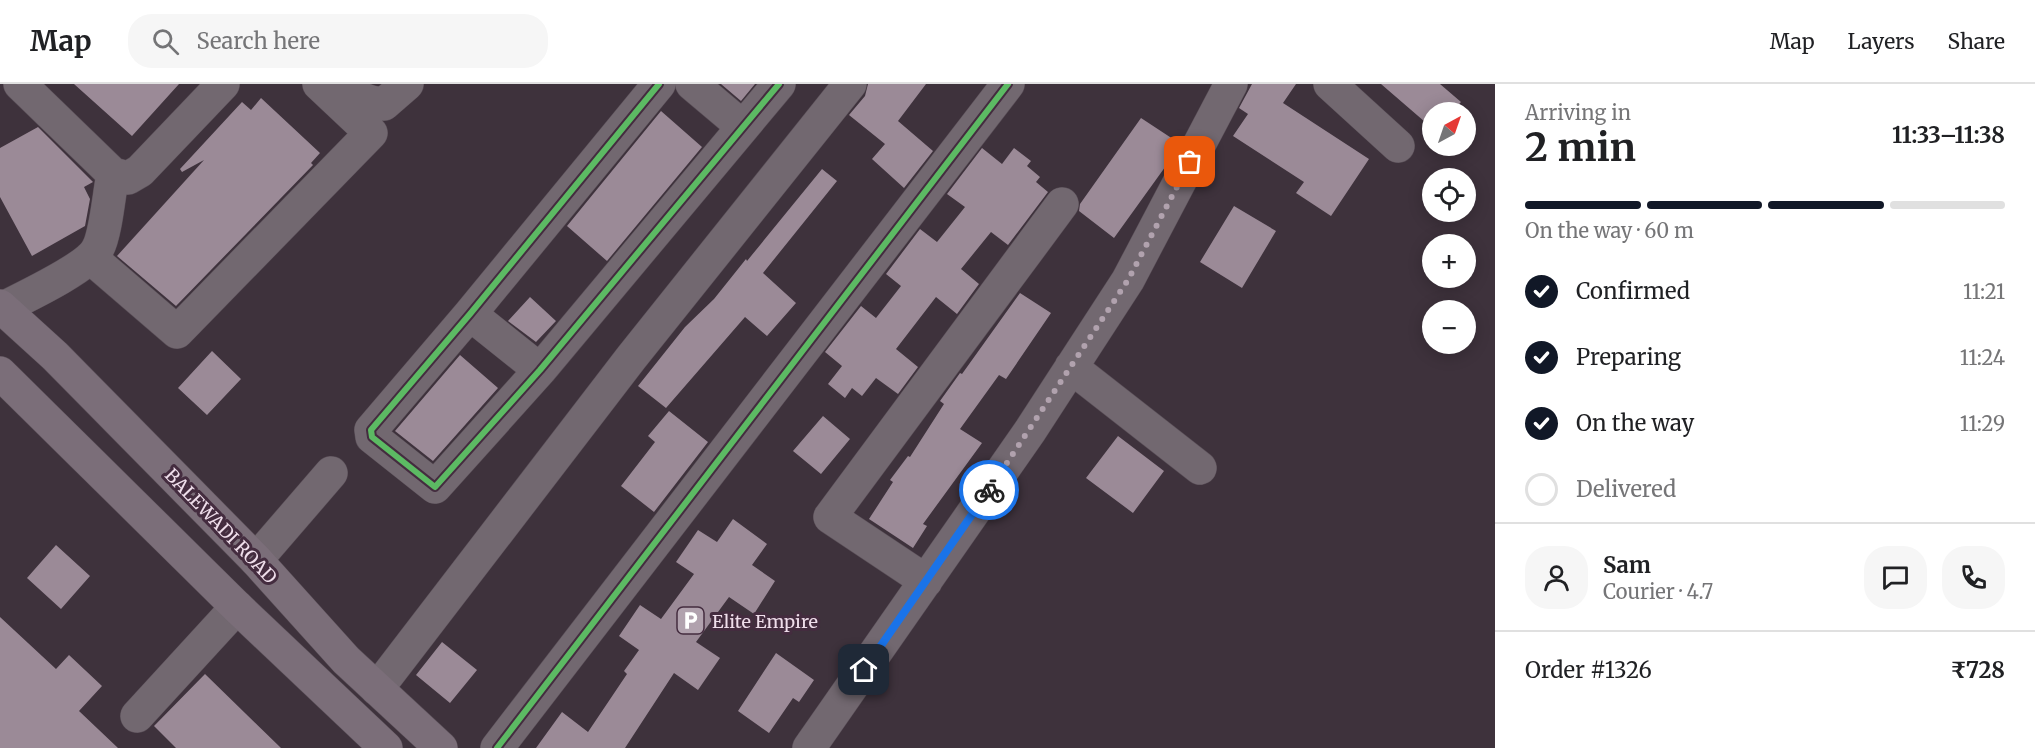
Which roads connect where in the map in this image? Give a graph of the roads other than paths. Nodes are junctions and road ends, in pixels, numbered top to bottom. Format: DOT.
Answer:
graph roads {
  1 [pos="20,84"];
  2 [pos="223,84"];
  3 [pos="319,84"];
  4 [pos="342,84"];
  5 [pos="407,84"];
  6 [pos="659,84"];
  7 [pos="692,84"];
  8 [pos="779,84"];
  9 [pos="850,84"];
  10 [pos="1008,84"];
  11 [pos="1231,84"];
  12 [pos="1330,84"];
  13 [pos="743,127"];
  14 [pos="1398,146"];
  15 [pos="113,174"];
  16 [pos="1062,204"];
  17 [pos="91,258"];
  18 [pos="1,307"];
  19 [pos="470,314"];
  20 [pos="1071,368"];
  21 [pos="540,370"];
  22 [pos="0,373"];
  23 [pos="1200,468"];
  24 [pos="331,473"];
  25 [pos="262,567"];
  26 [pos="926,580"];
  27 [pos="237,607"];
  28 [pos="377,689"];
  29 [pos="137,716"];
  30 [pos="386,748"];
  31 [pos="441,748"];
  32 [pos="497,748"];
  33 [pos="809,748"];
  1 -- 15 [label="street"];
  2 -- 15 [label="street"];
  3 -- 17 [label="street"];
  4 -- 5 [label="street"];
  6 -- 19 [label="street"];
  7 -- 13 [label="street"];
  8 -- 13 [label="street"];
  9 -- 28 [label="street"];
  10 -- 32 [label="street"];
  11 -- 20 [label="street"];
  12 -- 14 [label="street"];
  13 -- 21 [label="street"];
  15 -- 17 [label="street"];
  16 -- 26 [label="street"];
  17 -- 18 [label="street"];
  18 -- 25 [label="main road, BALEWADI ROAD"];
  19 -- 21 [label="street"];
  19 -- 21 [label="street"];
  20 -- 23 [label="street"];
  20 -- 26 [label="street"];
  22 -- 27 [label="main road"];
  24 -- 25 [label="street"];
  25 -- 27 [label="main road"];
  25 -- 28 [label="main road, BALEWADI ROAD"];
  26 -- 33 [label="street"];
  27 -- 29 [label="street"];
  27 -- 30 [label="main road"];
  28 -- 31 [label="main road, BALEWADI ROAD"];
}
